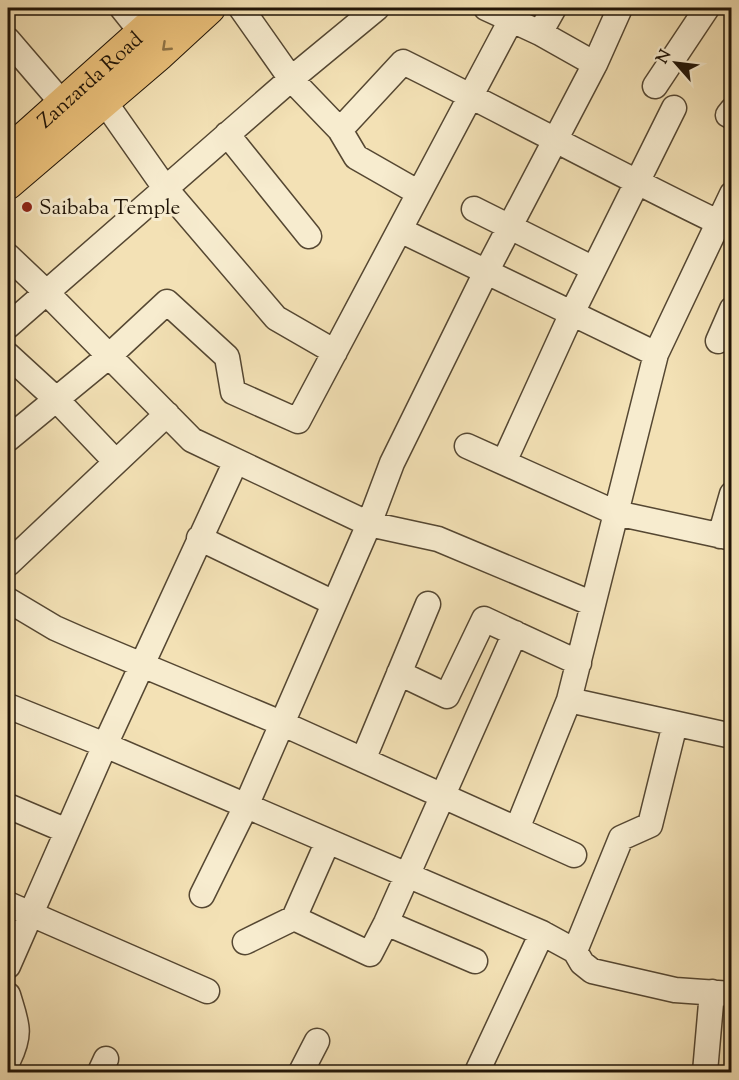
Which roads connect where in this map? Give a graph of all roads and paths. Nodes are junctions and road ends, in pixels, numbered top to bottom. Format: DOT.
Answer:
graph roads {
  1 [pos="122,8"];
  2 [pos="170,8"];
  3 [pos="208,8"];
  4 [pos="241,8"];
  5 [pos="377,8"];
  6 [pos="554,8"];
  7 [pos="620,8"];
  8 [pos="707,8"];
  9 [pos="496,12"];
  10 [pos="142,33"];
  11 [pos="540,33"];
  12 [pos="8,40"];
  13 [pos="595,64"];
  14 [pos="291,79"];
  15 [pos="655,87"];
  16 [pos="472,96"];
  17 [pos="104,101"];
  18 [pos="63,104"];
  19 [pos="674,108"];
  20 [pos="340,130"];
  21 [pos="227,134"];
  22 [pos="557,139"];
  23 [pos="8,153"];
  24 [pos="636,182"];
  25 [pos="8,183"];
  26 [pos="165,188"];
  27 [pos="419,193"];
  28 [pos="732,194"];
  29 [pos="474,209"];
  30 [pos="724,225"];
  31 [pos="510,228"];
  32 [pos="400,230"];
  33 [pos="309,236"];
  34 [pos="8,256"];
  35 [pos="594,269"];
  36 [pos="486,272"];
  37 [pos="46,292"];
  38 [pos="732,309"];
  39 [pos="572,313"];
  40 [pos="8,326"];
  41 [pos="718,341"];
  42 [pos="335,352"];
  43 [pos="656,354"];
  44 [pos="8,355"];
  45 [pos="109,356"];
  46 [pos="56,399"];
  47 [pos="167,414"];
  48 [pos="8,439"];
  49 [pos="467,446"];
  50 [pos="236,461"];
  51 [pos="116,462"];
  52 [pos="504,462"];
  53 [pos="732,494"];
  54 [pos="616,513"];
  55 [pos="369,524"];
  56 [pos="726,537"];
  57 [pos="200,538"];
  58 [pos="8,564"];
  59 [pos="8,600"];
  60 [pos="334,603"];
  61 [pos="428,604"];
  62 [pos="593,604"];
  63 [pos="515,633"];
  64 [pos="579,663"];
  65 [pos="143,666"];
  66 [pos="399,673"];
  67 [pos="569,700"];
  68 [pos="8,706"];
  69 [pos="281,723"];
  70 [pos="675,724"];
  71 [pos="732,736"];
  72 [pos="105,745"];
  73 [pos="363,760"];
  74 [pos="444,796"];
  75 [pos="246,806"];
  76 [pos="8,807"];
  77 [pos="517,829"];
  78 [pos="67,831"];
  79 [pos="327,841"];
  80 [pos="574,855"];
  81 [pos="407,876"];
  82 [pos="202,895"];
  83 [pos="8,904"];
  84 [pos="31,914"];
  85 [pos="294,918"];
  86 [pos="386,923"];
  87 [pos="542,933"];
  88 [pos="246,942"];
  89 [pos="575,951"];
  90 [pos="475,961"];
  91 [pos="8,966"];
  92 [pos="207,991"];
  93 [pos="722,993"];
  94 [pos="8,995"];
  95 [pos="317,1041"];
  96 [pos="8,1061"];
  97 [pos="301,1072"];
  98 [pos="477,1072"];
  99 [pos="705,1072"];
  1 -- 10 [label="street"];
  2 -- 10 [label="main road, Zanzarda Road"];
  3 -- 17 [label="main road, one-way"];
  4 -- 14 [label="street"];
  5 -- 14 [label="street"];
  6 -- 11 [label="street"];
  7 -- 13 [label="street"];
  8 -- 15 [label="street"];
  9 -- 11 [label="street"];
  9 -- 16 [label="street"];
  10 -- 18 [label="main road, Zanzarda Road"];
  11 -- 13 [label="street"];
  12 -- 18 [label="street"];
  13 -- 22 [label="street"];
  14 -- 20 [label="street"];
  14 -- 21 [label="street"];
  16 -- 20 [label="street"];
  16 -- 22 [label="street"];
  16 -- 27 [label="street"];
  17 -- 25 [label="main road"];
  17 -- 26 [label="street"];
  18 -- 23 [label="main road, Zanzarda Road"];
  19 -- 24 [label="street"];
  20 -- 27 [label="street"];
  21 -- 26 [label="street"];
  21 -- 33 [label="street"];
  22 -- 24 [label="street"];
  22 -- 31 [label="street"];
  24 -- 30 [label="street"];
  24 -- 35 [label="street"];
  26 -- 37 [label="street"];
  26 -- 42 [label="street"];
  27 -- 32 [label="street"];
  28 -- 30 [label="street"];
  29 -- 31 [label="street"];
  30 -- 43 [label="street"];
  31 -- 35 [label="street"];
  31 -- 36 [label="street"];
  32 -- 36 [label="street"];
  32 -- 42 [label="street"];
  34 -- 37 [label="street"];
  35 -- 39 [label="street"];
  36 -- 39 [label="street"];
  36 -- 55 [label="street"];
  37 -- 40 [label="street"];
  37 -- 45 [label="street"];
  38 -- 41 [label="street"];
  39 -- 43 [label="street"];
  39 -- 52 [label="street"];
  42 -- 45 [label="street"];
  43 -- 54 [label="street"];
  44 -- 46 [label="street"];
  45 -- 46 [label="street"];
  45 -- 47 [label="street"];
  46 -- 48 [label="street"];
  46 -- 51 [label="street"];
  47 -- 50 [label="street"];
  47 -- 51 [label="street"];
  49 -- 52 [label="street"];
  50 -- 55 [label="street"];
  50 -- 57 [label="street"];
  51 -- 58 [label="street"];
  52 -- 54 [label="street"];
  53 -- 56 [label="street"];
  54 -- 56 [label="street"];
  54 -- 62 [label="street"];
  55 -- 60 [label="street"];
  55 -- 62 [label="street"];
  57 -- 60 [label="street"];
  57 -- 65 [label="street"];
  59 -- 65 [label="street"];
  60 -- 69 [label="street"];
  61 -- 66 [label="street"];
  62 -- 64 [label="street"];
  63 -- 64 [label="street"];
  63 -- 66 [label="street"];
  63 -- 74 [label="street"];
  64 -- 67 [label="street"];
  65 -- 69 [label="street"];
  65 -- 72 [label="street"];
  66 -- 73 [label="street"];
  67 -- 70 [label="street"];
  67 -- 77 [label="street"];
  68 -- 72 [label="street"];
  69 -- 73 [label="street"];
  69 -- 75 [label="street"];
  70 -- 71 [label="street"];
  70 -- 89 [label="street"];
  72 -- 75 [label="street"];
  72 -- 78 [label="street"];
  73 -- 74 [label="street"];
  74 -- 77 [label="street"];
  74 -- 81 [label="street"];
  75 -- 79 [label="street"];
  75 -- 82 [label="street"];
  76 -- 78 [label="street"];
  77 -- 80 [label="street"];
  78 -- 84 [label="street"];
  79 -- 81 [label="street"];
  79 -- 85 [label="street"];
  81 -- 86 [label="street"];
  81 -- 87 [label="street"];
  83 -- 84 [label="street"];
  84 -- 91 [label="street"];
  84 -- 92 [label="street"];
  85 -- 86 [label="street"];
  85 -- 88 [label="street"];
  86 -- 90 [label="street"];
  87 -- 89 [label="street"];
  87 -- 98 [label="street"];
  89 -- 93 [label="street"];
  93 -- 99 [label="street"];
  94 -- 96 [label="street"];
  95 -- 97 [label="street"];
}
